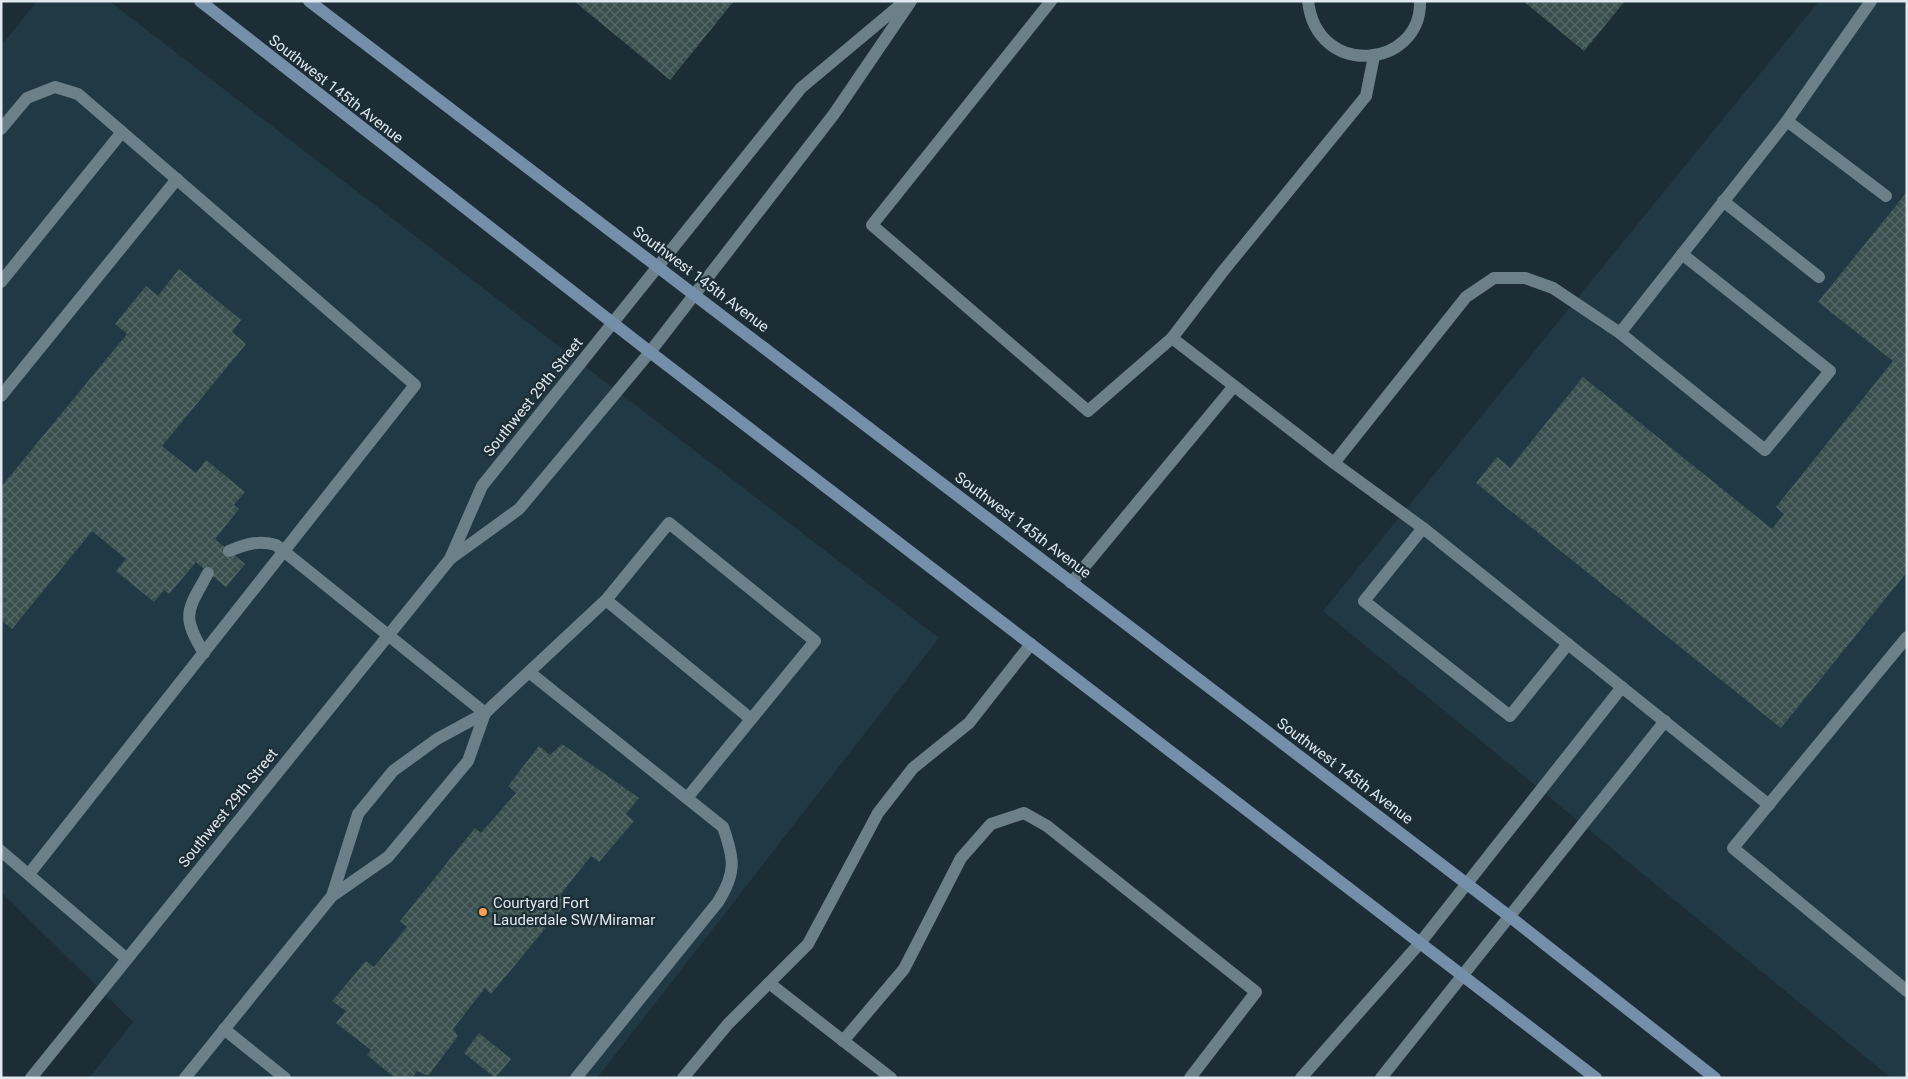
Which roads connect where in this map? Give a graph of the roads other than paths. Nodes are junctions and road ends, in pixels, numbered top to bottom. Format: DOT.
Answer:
graph roads {
  1 [pos="200,1"];
  2 [pos="309,1"];
  3 [pos="905,1"];
  4 [pos="911,1"];
  5 [pos="1051,1"];
  6 [pos="1308,1"];
  7 [pos="1420,1"];
  8 [pos="1871,1"];
  9 [pos="1374,56"];
  10 [pos="1787,121"];
  11 [pos="1,129"];
  12 [pos="122,132"];
  13 [pos="176,179"];
  14 [pos="1886,196"];
  15 [pos="1723,201"];
  16 [pos="1682,254"];
  17 [pos="658,267"];
  18 [pos="1819,277"];
  19 [pos="1,282"];
  20 [pos="695,295"];
  21 [pos="613,323"];
  22 [pos="1620,333"];
  23 [pos="1172,338"];
  24 [pos="650,352"];
  25 [pos="1234,386"];
  26 [pos="1,396"];
  27 [pos="1334,463"];
  28 [pos="1424,528"];
  29 [pos="230,551"];
  30 [pos="284,551"];
  31 [pos="450,559"];
  32 [pos="208,573"];
  33 [pos="1071,583"];
  34 [pos="606,600"];
  35 [pos="389,635"];
  36 [pos="1907,637"];
  37 [pos="1031,644"];
  38 [pos="1568,644"];
  39 [pos="204,653"];
  40 [pos="529,672"];
  41 [pos="1622,687"];
  42 [pos="485,713"];
  43 [pos="751,719"];
  44 [pos="1665,721"];
  45 [pos="687,798"];
  46 [pos="1769,804"];
  47 [pos="1,851"];
  48 [pos="29,874"];
  49 [pos="1467,884"];
  50 [pos="332,896"];
  51 [pos="1509,916"];
  52 [pos="1420,943"];
  53 [pos="127,959"];
  54 [pos="1462,975"];
  55 [pos="769,983"];
  56 [pos="1907,991"];
  57 [pos="224,1029"];
  58 [pos="843,1040"];
  59 [pos="31,1078"];
  60 [pos="185,1078"];
  61 [pos="285,1078"];
  62 [pos="576,1078"];
  63 [pos="683,1078"];
  64 [pos="891,1078"];
  65 [pos="1190,1078"];
  66 [pos="1301,1078"];
  67 [pos="1382,1078"];
  68 [pos="1596,1078"];
  69 [pos="1715,1078"];
  1 -- 21 [label="street, Southwest 145th Avenue"];
  2 -- 17 [label="street, Southwest 145th Avenue"];
  3 -- 17 [label="street, Southwest 29th Street"];
  4 -- 20 [label="street, Southwest 29th Street"];
  5 -- 23 [label="street"];
  6 -- 9 [label="street"];
  7 -- 9 [label="street"];
  8 -- 10 [label="street"];
  9 -- 23 [label="street"];
  10 -- 14 [label="street"];
  10 -- 15 [label="street"];
  11 -- 12 [label="street"];
  12 -- 13 [label="street"];
  12 -- 19 [label="street"];
  13 -- 26 [label="street"];
  13 -- 30 [label="street"];
  15 -- 16 [label="street"];
  15 -- 18 [label="street"];
  16 -- 22 [label="street"];
  16 -- 22 [label="street"];
  17 -- 20 [label="street, Southwest 145th Avenue"];
  17 -- 21 [label="street, Southwest 29th Street"];
  20 -- 24 [label="street, Southwest 29th Street"];
  20 -- 33 [label="street, Southwest 145th Avenue"];
  21 -- 24 [label="street, Southwest 145th Avenue"];
  21 -- 31 [label="street, Southwest 29th Street"];
  22 -- 27 [label="street"];
  23 -- 25 [label="street"];
  24 -- 31 [label="street, Southwest 29th Street"];
  24 -- 37 [label="street, Southwest 145th Avenue"];
  25 -- 27 [label="street"];
  25 -- 33 [label="street"];
  27 -- 28 [label="street"];
  28 -- 38 [label="street"];
  28 -- 38 [label="street"];
  29 -- 30 [label="street"];
  30 -- 35 [label="street"];
  30 -- 39 [label="street"];
  31 -- 35 [label="street, Southwest 29th Street"];
  32 -- 39 [label="street"];
  33 -- 49 [label="street, Southwest 145th Avenue"];
  34 -- 40 [label="street"];
  34 -- 43 [label="street"];
  34 -- 43 [label="street"];
  35 -- 42 [label="street"];
  35 -- 53 [label="street, Southwest 29th Street"];
  36 -- 46 [label="street"];
  37 -- 52 [label="street, Southwest 145th Avenue"];
  37 -- 55 [label="street"];
  38 -- 41 [label="street"];
  39 -- 48 [label="street"];
  40 -- 42 [label="street"];
  40 -- 45 [label="street"];
  41 -- 44 [label="street"];
  41 -- 49 [label="street"];
  42 -- 50 [label="street"];
  42 -- 50 [label="street"];
  43 -- 45 [label="street"];
  44 -- 46 [label="street"];
  44 -- 51 [label="street"];
  45 -- 62 [label="street"];
  46 -- 56 [label="street"];
  47 -- 48 [label="street"];
  48 -- 53 [label="street"];
  49 -- 51 [label="street, Southwest 145th Avenue"];
  49 -- 52 [label="street"];
  50 -- 57 [label="street"];
  51 -- 54 [label="street"];
  51 -- 69 [label="street, Southwest 145th Avenue"];
  52 -- 54 [label="street, Southwest 145th Avenue"];
  52 -- 66 [label="street"];
  53 -- 59 [label="street, Southwest 29th Street"];
  54 -- 67 [label="street"];
  54 -- 68 [label="street, Southwest 145th Avenue"];
  55 -- 58 [label="street"];
  55 -- 63 [label="street"];
  57 -- 60 [label="street"];
  57 -- 61 [label="street"];
  58 -- 64 [label="street"];
  58 -- 65 [label="street"];
}
